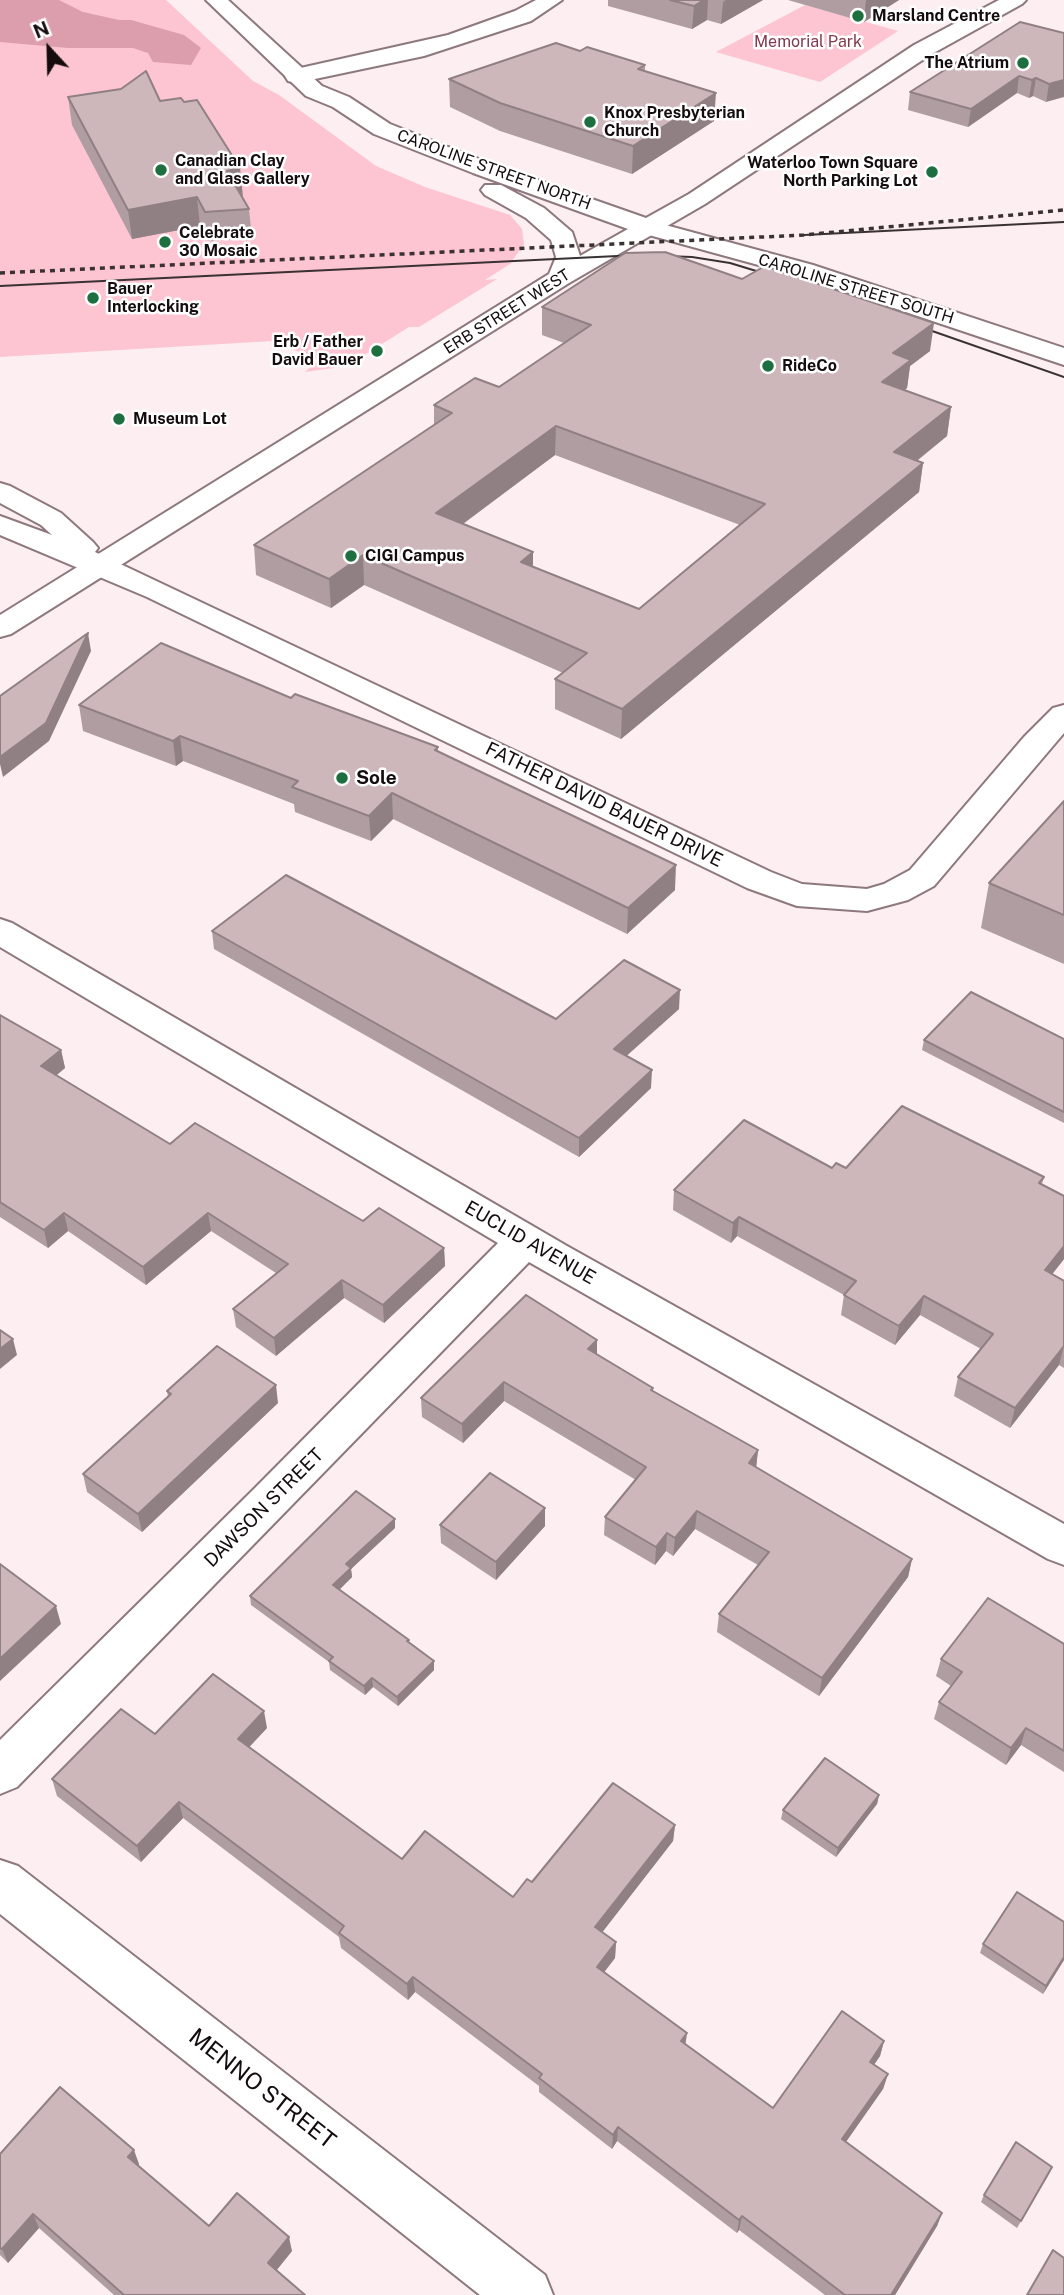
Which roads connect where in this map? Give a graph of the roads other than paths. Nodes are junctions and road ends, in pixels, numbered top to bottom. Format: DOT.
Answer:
graph roads {
  1 [pos="216,0"];
  2 [pos="552,0"];
  3 [pos="1015,0"];
  4 [pos="296,76"];
  5 [pos="314,92"];
  6 [pos="647,228"];
  7 [pos="560,278"];
  8 [pos="1064,357"];
  9 [pos="0,492"];
  10 [pos="0,525"];
  11 [pos="99,564"];
  12 [pos="0,628"];
  13 [pos="1064,715"];
  14 [pos="0,932"];
  15 [pos="525,1241"];
  16 [pos="1064,1546"];
  17 [pos="0,1772"];
  18 [pos="0,1883"];
  19 [pos="525,2295"];
  1 -- 4 [label="street, CAROLINE STREET NORTH"];
  2 -- 4 [label="street"];
  3 -- 6 [label="street, ERB STREET WEST"];
  4 -- 5 [label="street, CAROLINE STREET NORTH"];
  5 -- 6 [label="street, CAROLINE STREET NORTH"];
  5 -- 7 [label="street"];
  6 -- 7 [label="street, ERB STREET WEST"];
  6 -- 8 [label="street, CAROLINE STREET SOUTH"];
  7 -- 11 [label="street, ERB STREET WEST"];
  9 -- 11 [label="street, FATHER DAVID BAUER DRIVE"];
  10 -- 11 [label="street, FATHER DAVID BAUER DRIVE"];
  11 -- 12 [label="street, ERB STREET WEST"];
  11 -- 13 [label="street, FATHER DAVID BAUER DRIVE"];
  14 -- 15 [label="street, EUCLID AVENUE"];
  15 -- 16 [label="street, EUCLID AVENUE"];
  15 -- 17 [label="street, DAWSON STREET"];
  18 -- 19 [label="street, MENNO STREET"];
}
